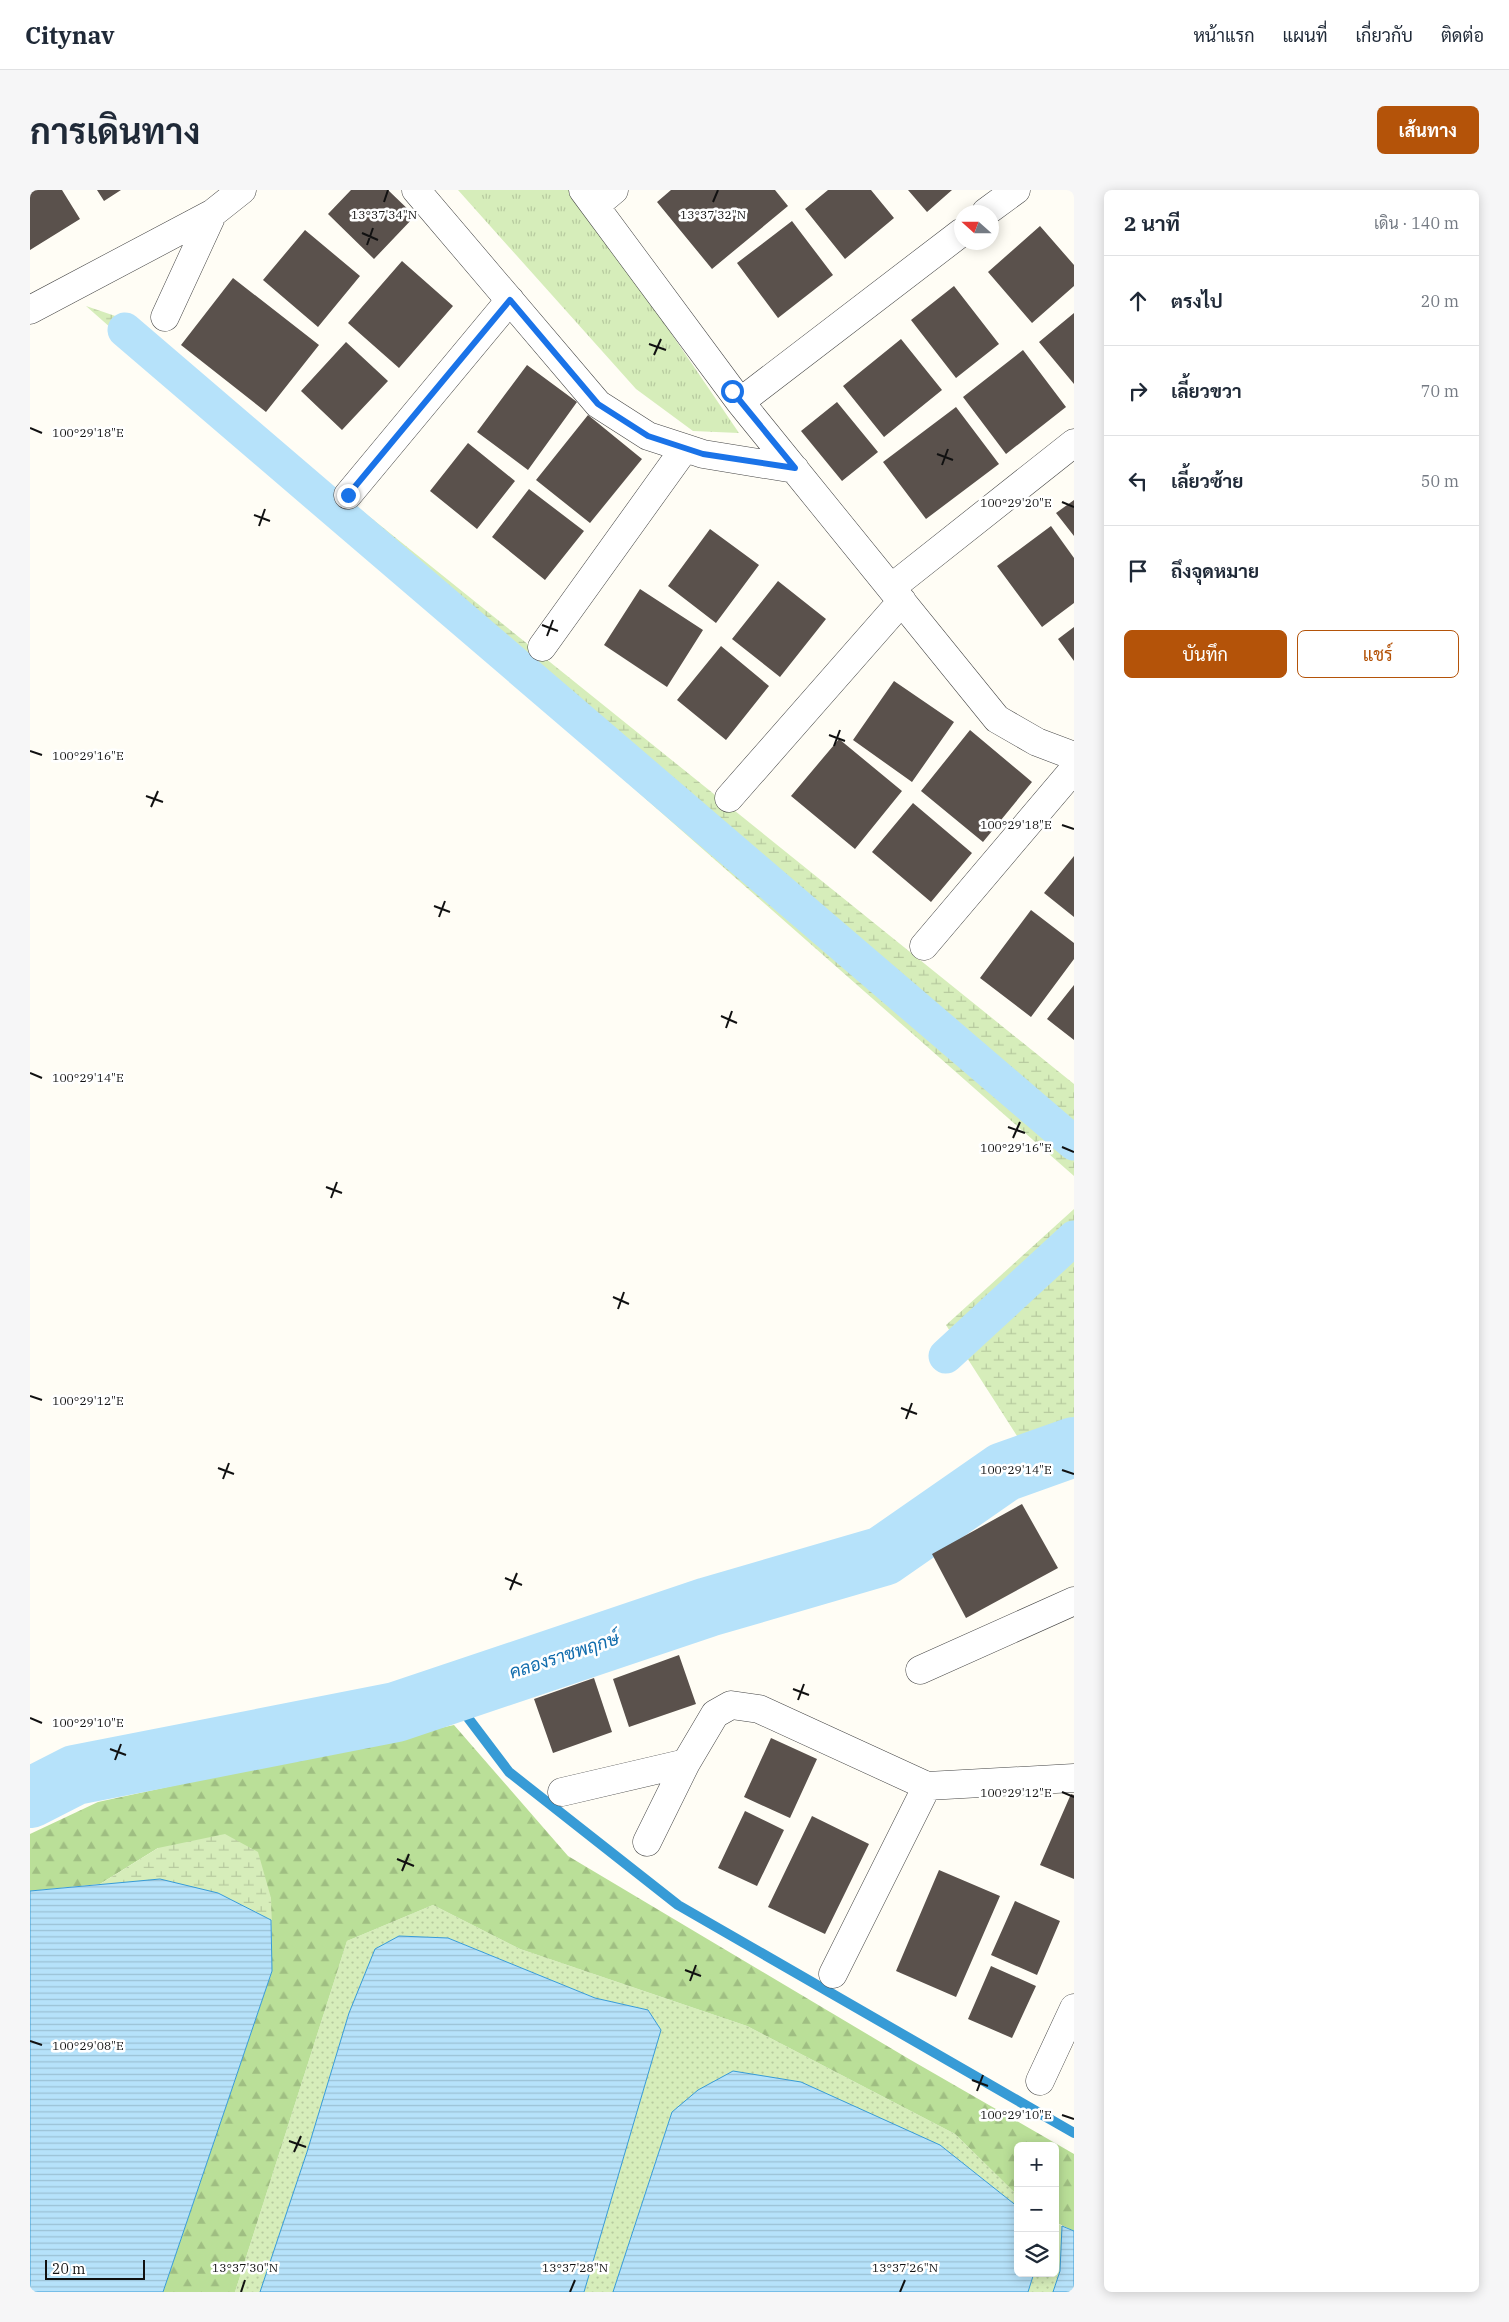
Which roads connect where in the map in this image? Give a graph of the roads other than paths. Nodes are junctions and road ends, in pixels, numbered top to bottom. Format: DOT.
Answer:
graph roads {
  1 [pos="242,190"];
  2 [pos="416,190"];
  3 [pos="1016,190"];
  4 [pos="597,195"];
  5 [pos="996,205"];
  6 [pos="213,213"];
  7 [pos="954,238"];
  8 [pos="510,300"];
  9 [pos="30,310"];
  10 [pos="165,317"];
  11 [pos="740,402"];
  12 [pos="1074,443"];
  13 [pos="685,448"];
  14 [pos="795,468"];
  15 [pos="348,495"];
  16 [pos="896,594"];
  17 [pos="542,647"];
  18 [pos="1074,756"];
  19 [pos="1074,769"];
  20 [pos="729,798"];
  21 [pos="924,946"];
  22 [pos="1074,1601"];
  23 [pos="920,1670"];
  24 [pos="686,1762"];
  25 [pos="1074,1778"];
  26 [pos="927,1786"];
  27 [pos="562,1792"];
  28 [pos="647,1842"];
  29 [pos="833,1974"];
  30 [pos="1074,2008"];
  31 [pos="1040,2081"];
  1 -- 6 [label="street"];
  2 -- 8 [label="street"];
  3 -- 5 [label="street"];
  4 -- 11 [label="street"];
  6 -- 9 [label="street"];
  6 -- 10 [label="street"];
  7 -- 11 [label="street"];
  8 -- 13 [label="street"];
  8 -- 15 [label="street"];
  11 -- 14 [label="street"];
  12 -- 16 [label="street"];
  13 -- 14 [label="street"];
  13 -- 17 [label="street"];
  14 -- 16 [label="street"];
  16 -- 18 [label="street"];
  16 -- 20 [label="street"];
  19 -- 21 [label="street"];
  22 -- 23 [label="street"];
  24 -- 26 [label="street"];
  24 -- 27 [label="street"];
  24 -- 28 [label="street"];
  25 -- 26 [label="street"];
  26 -- 29 [label="street"];
  30 -- 31 [label="street"];
}
